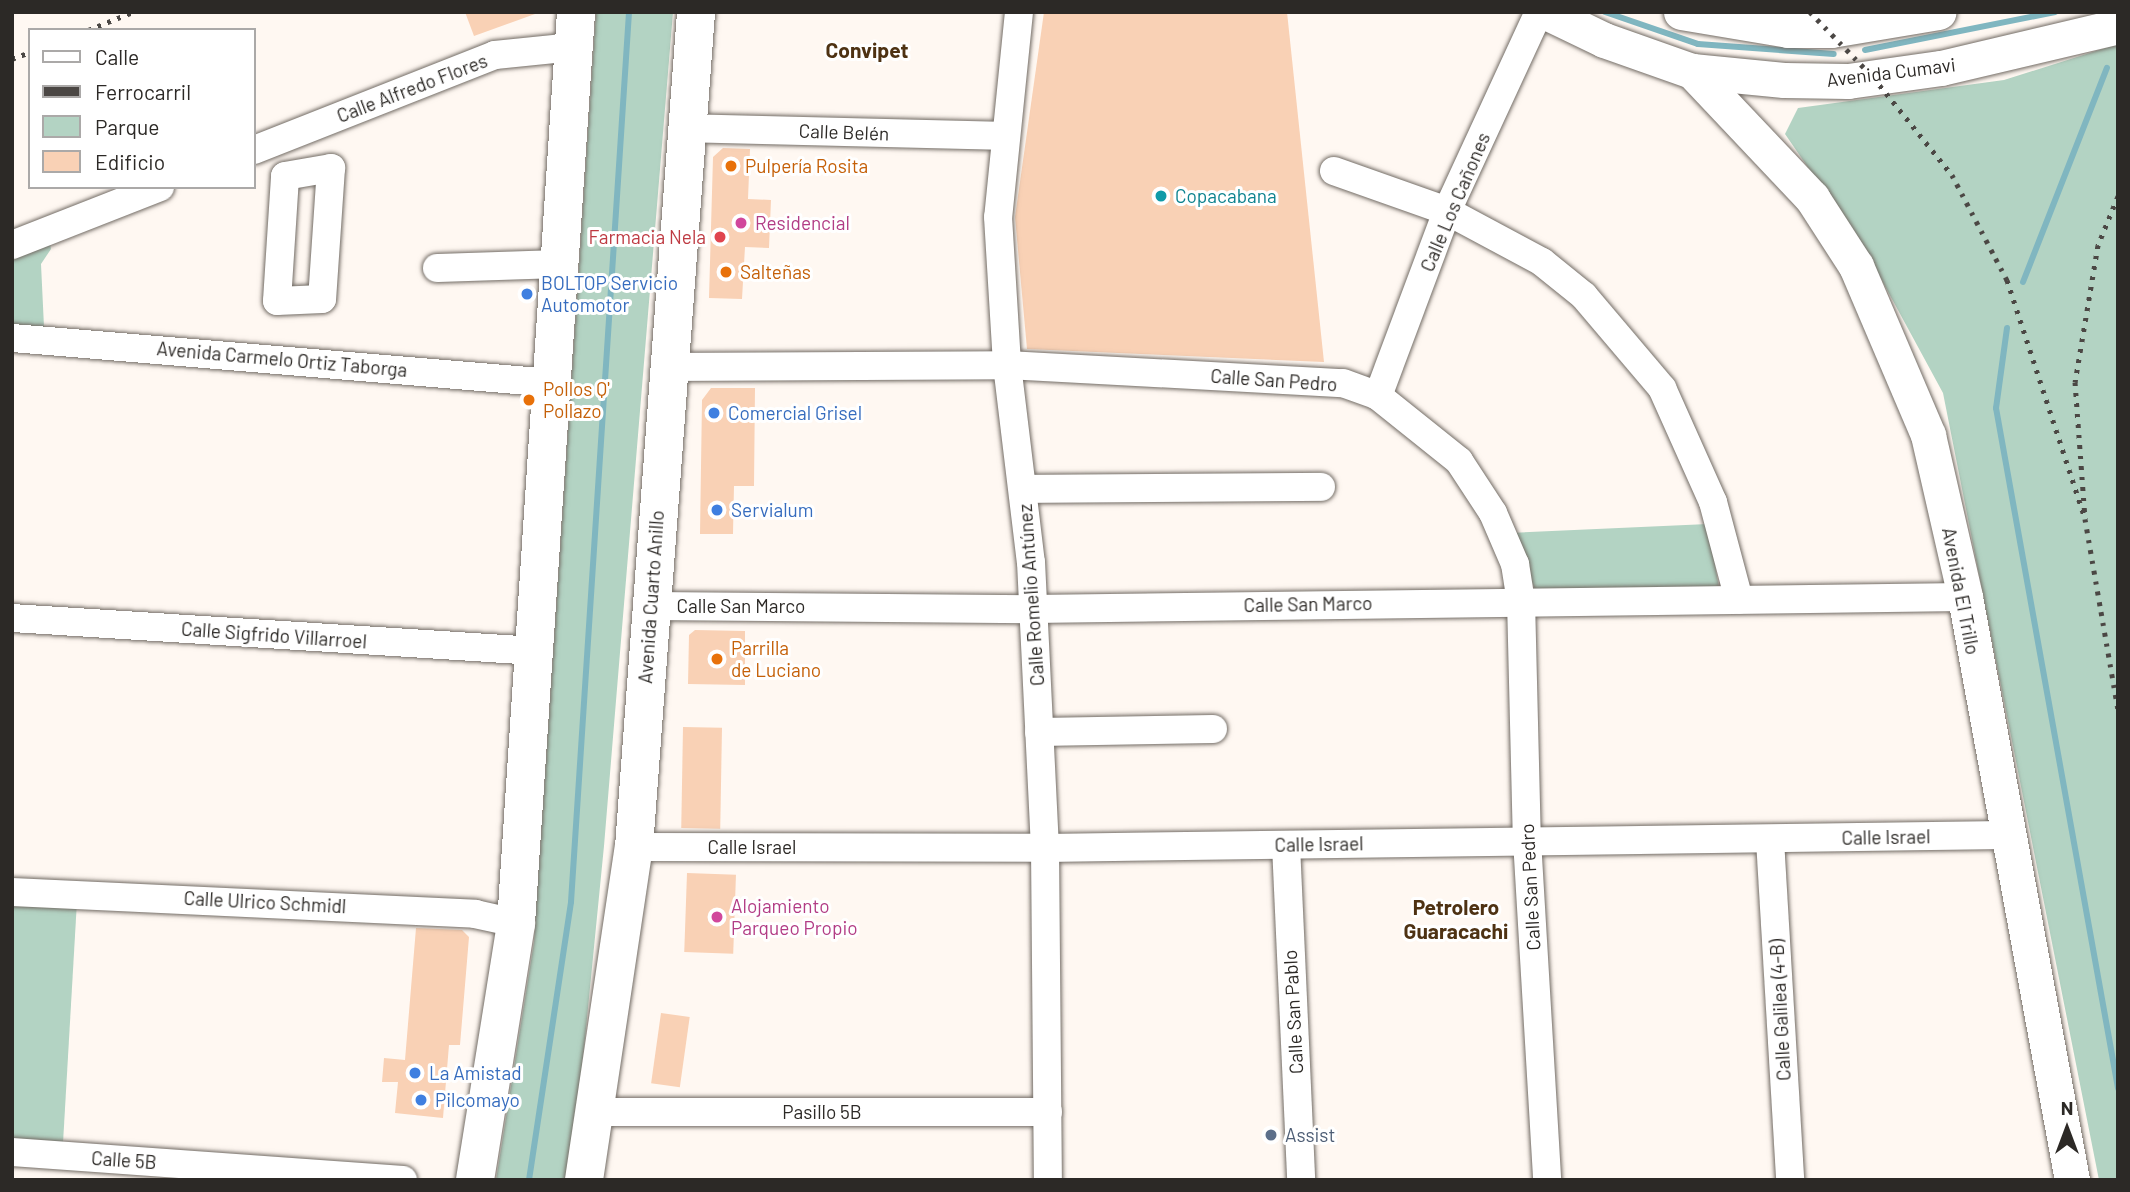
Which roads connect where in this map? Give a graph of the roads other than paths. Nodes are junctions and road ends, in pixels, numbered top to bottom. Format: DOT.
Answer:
graph roads {
  1 [pos="696,12"];
  2 [pos="1019,12"];
  3 [pos="1539,12"];
  4 [pos="1546,12"];
  5 [pos="1681,12"];
  6 [pos="1933,13"];
  7 [pos="1793,21"];
  8 [pos="2118,26"];
  9 [pos="575,29"];
  10 [pos="1692,71"];
  11 [pos="312,128"];
  12 [pos="684,128"];
  13 [pos="1005,136"];
  14 [pos="256,149"];
  15 [pos="311,171"];
  16 [pos="1334,171"];
  17 [pos="155,189"];
  18 [pos="1447,211"];
  19 [pos="12,245"];
  20 [pos="560,264"];
  21 [pos="437,268"];
  22 [pos="12,338"];
  23 [pos="1007,365"];
  24 [pos="666,367"];
  25 [pos="552,383"];
  26 [pos="1378,396"];
  27 [pos="1321,487"];
  28 [pos="1024,489"];
  29 [pos="1965,597"];
  30 [pos="1521,600"];
  31 [pos="1739,600"];
  32 [pos="651,606"];
  33 [pos="1032,609"];
  34 [pos="12,618"];
  35 [pos="536,651"];
  36 [pos="1213,729"];
  37 [pos="1039,732"];
  38 [pos="2005,835"];
  39 [pos="1770,839"];
  40 [pos="1527,840"];
  41 [pos="1286,845"];
  42 [pos="634,847"];
  43 [pos="1045,849"];
  44 [pos="12,891"];
  45 [pos="516,923"];
  46 [pos="597,1112"];
  47 [pos="1048,1112"];
  48 [pos="12,1152"];
  49 [pos="403,1180"];
  50 [pos="474,1180"];
  51 [pos="583,1180"];
  52 [pos="1048,1180"];
  53 [pos="1301,1180"];
  54 [pos="1547,1180"];
  55 [pos="1790,1180"];
  56 [pos="2072,1180"];
  1 -- 12 [label="highway, Avenida Cuarto Anillo"];
  2 -- 13 [label="street, Calle Romelio Antúnez"];
  3 -- 18 [label="street, Calle Los Cañones"];
  4 -- 10 [label="main road, Avenida Cumavi"];
  5 -- 7 [label="main road"];
  6 -- 7 [label="main road"];
  8 -- 10 [label="main road, Avenida Cumavi"];
  9 -- 11 [label="street, Calle Alfredo Flores"];
  9 -- 20 [label="highway"];
  10 -- 29 [label="main road, Avenida El Trillo"];
  11 -- 14 [label="street, Calle Alfredo Flores"];
  11 -- 15 [label="street"];
  12 -- 13 [label="street, Calle Belén"];
  12 -- 24 [label="highway, Avenida Cuarto Anillo"];
  13 -- 23 [label="street, Calle Romelio Antúnez"];
  15 -- 15 [label="street"];
  16 -- 18 [label="street"];
  17 -- 19 [label="street"];
  18 -- 26 [label="street, Calle Los Cañones"];
  18 -- 31 [label="street"];
  20 -- 21 [label="street"];
  20 -- 25 [label="highway"];
  22 -- 25 [label="street, Avenida Carmelo Ortiz Taborga"];
  23 -- 24 [label="street, Calle San Pedro"];
  23 -- 26 [label="street, Calle San Pedro"];
  23 -- 28 [label="street, Calle Romelio Antúnez"];
  24 -- 32 [label="highway, Avenida Cuarto Anillo"];
  25 -- 35 [label="highway"];
  26 -- 30 [label="street, Calle San Pedro"];
  27 -- 28 [label="street"];
  28 -- 33 [label="street, Calle Romelio Antúnez"];
  29 -- 31 [label="street, Calle San Marco"];
  29 -- 38 [label="main road, Avenida El Trillo"];
  30 -- 31 [label="street, Calle San Marco"];
  30 -- 33 [label="street, Calle San Marco"];
  30 -- 40 [label="street, Calle San Pedro"];
  32 -- 33 [label="street, Calle San Marco"];
  32 -- 42 [label="highway, Avenida Cuarto Anillo"];
  33 -- 37 [label="street, Calle Romelio Antúnez"];
  34 -- 35 [label="street, Calle Sigfrido Villarroel"];
  35 -- 45 [label="highway"];
  36 -- 37 [label="street"];
  37 -- 43 [label="street, Calle Romelio Antúnez"];
  38 -- 39 [label="street, Calle Israel"];
  38 -- 56 [label="main road, Avenida El Trillo"];
  39 -- 40 [label="street, Calle Israel"];
  39 -- 55 [label="street, Calle Galilea (4-B)"];
  40 -- 41 [label="street, Calle Israel"];
  40 -- 54 [label="street, Calle San Pedro"];
  41 -- 43 [label="street, Calle Israel"];
  41 -- 53 [label="street, Calle San Pablo"];
  42 -- 43 [label="street, Calle Israel"];
  42 -- 46 [label="highway, Avenida Cuarto Anillo"];
  43 -- 47 [label="street, Calle Romelio Antúnez"];
  44 -- 45 [label="street, Calle Ulrico Schmidl"];
  45 -- 50 [label="highway"];
  46 -- 47 [label="street, Pasillo 5B"];
  46 -- 51 [label="highway, Avenida Cuarto Anillo"];
  47 -- 52 [label="street, Calle Romelio Antúnez"];
  48 -- 49 [label="street, Calle 5B"];
}
